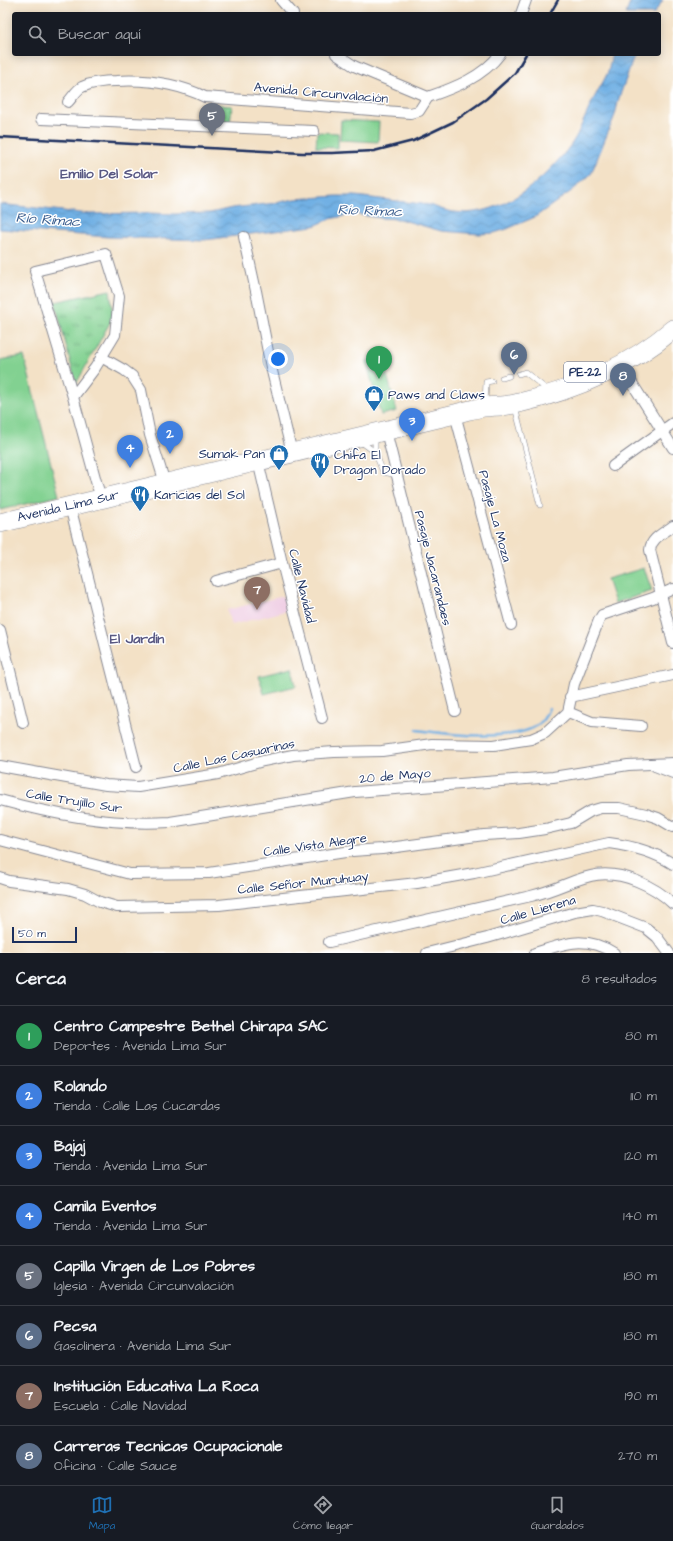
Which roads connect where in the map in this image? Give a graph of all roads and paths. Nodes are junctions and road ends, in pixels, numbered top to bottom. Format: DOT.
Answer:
graph roads {
  1 [pos="281,0"];
  2 [pos="526,0"];
  3 [pos="291,12"];
  4 [pos="522,12"];
  5 [pos="339,56"];
  6 [pos="499,56"];
  7 [pos="428,97"];
  8 [pos="68,102"];
  9 [pos="41,119"];
  10 [pos="314,132"];
  11 [pos="244,237"];
  12 [pos="673,316"];
  13 [pos="673,329"];
  14 [pos="102,357"];
  15 [pos="620,364"];
  16 [pos="519,374"];
  17 [pos="509,376"];
  18 [pos="502,378"];
  19 [pos="492,381"];
  20 [pos="545,388"];
  21 [pos="73,397"];
  22 [pos="514,404"];
  23 [pos="485,407"];
  24 [pos="455,414"];
  25 [pos="673,423"];
  26 [pos="661,431"];
  27 [pos="381,432"];
  28 [pos="357,437"];
  29 [pos="673,448"];
  30 [pos="375,452"];
  31 [pos="292,453"];
  32 [pos="258,461"];
  33 [pos="613,466"];
  34 [pos="397,475"];
  35 [pos="165,483"];
  36 [pos="102,498"];
  37 [pos="540,505"];
  38 [pos="70,506"];
  39 [pos="0,523"];
  40 [pos="673,526"];
  41 [pos="282,563"];
  42 [pos="216,582"];
  43 [pos="673,589"];
  44 [pos="660,595"];
  45 [pos="511,625"];
  46 [pos="0,630"];
  47 [pos="673,644"];
  48 [pos="673,675"];
  49 [pos="570,697"];
  50 [pos="455,711"];
  51 [pos="568,712"];
  52 [pos="322,718"];
  53 [pos="23,723"];
  54 [pos="641,726"];
  55 [pos="650,763"];
  56 [pos="673,763"];
  57 [pos="0,766"];
  58 [pos="136,767"];
  59 [pos="673,773"];
  60 [pos="0,800"];
  61 [pos="143,824"];
  62 [pos="673,827"];
  63 [pos="0,840"];
  64 [pos="673,864"];
  65 [pos="0,878"];
  66 [pos="673,904"];
  67 [pos="329,942"];
  68 [pos="427,953"];
  69 [pos="535,953"];
  70 [pos="614,953"];
  71 [pos="669,953"];
  1 -- 3 [label="street"];
  2 -- 4 [label="street"];
  5 -- 7 [label="street, Avenida Circunvalación"];
  6 -- 7 [label="street, Avenida Circunvalación"];
  7 -- 8 [label="street, Avenida Circunvalación"];
  9 -- 10 [label="street"];
  11 -- 31 [label="street"];
  12 -- 20 [label="highway, Avenida Lima Sur / PE-22"];
  13 -- 15 [label="highway, Avenida Lima Sur / PE-22"];
  14 -- 21 [label="street"];
  14 -- 21 [label="street"];
  14 -- 35 [label="street"];
  15 -- 22 [label="highway, Avenida Lima Sur / PE-22"];
  15 -- 26 [label="street"];
  16 -- 20 [label="lane"];
  17 -- 18 [label="lane"];
  19 -- 23 [label="lane"];
  20 -- 23 [label="highway, Avenida Lima Sur / PE-22"];
  21 -- 36 [label="street"];
  22 -- 23 [label="highway, Avenida Lima Sur / PE-22"];
  22 -- 37 [label="lane"];
  23 -- 24 [label="highway, Avenida Lima Sur / PE-22"];
  24 -- 27 [label="highway, Avenida Lima Sur / PE-22"];
  24 -- 45 [label="street, Pasaje La Moza"];
  25 -- 26 [label="street"];
  26 -- 29 [label="street"];
  26 -- 33 [label="street"];
  27 -- 28 [label="highway, Avenida Lima Sur / PE-22"];
  27 -- 30 [label="lane"];
  27 -- 34 [label="street, Pasaje Jacarandaes"];
  28 -- 30 [label="lane"];
  28 -- 31 [label="highway, Avenida Lima Sur / PE-22"];
  30 -- 34 [label="lane"];
  31 -- 32 [label="highway, Avenida Lima Sur / PE-22"];
  32 -- 35 [label="highway, Avenida Lima Sur / PE-22"];
  32 -- 41 [label="street, Calle Navidad"];
  34 -- 50 [label="street, Pasaje Jacarandaes"];
  35 -- 36 [label="highway, Avenida Lima Sur / PE-22"];
  36 -- 38 [label="highway, Avenida Lima Sur / PE-22"];
  38 -- 39 [label="highway, Avenida Lima Sur / PE-22"];
  38 -- 58 [label="street"];
  40 -- 44 [label="street"];
  41 -- 42 [label="street"];
  41 -- 52 [label="street, Calle Navidad"];
  43 -- 44 [label="street"];
  44 -- 47 [label="street"];
  44 -- 49 [label="street"];
  46 -- 53 [label="street"];
  48 -- 49 [label="street"];
  49 -- 51 [label="street"];
  51 -- 54 [label="street"];
  51 -- 57 [label="street, Calle Las Casuarinas"];
  55 -- 56 [label="street, 20 de Mayo"];
  55 -- 59 [label="street"];
  55 -- 61 [label="street, 20 de Mayo"];
  60 -- 61 [label="street, Calle Trujillo Sur"];
  62 -- 63 [label="street, Calle Vista Alegre"];
  64 -- 65 [label="street, Calle Señor Muruhuay"];
  66 -- 67 [label="street"];
  68 -- 71 [label="street, Calle Lierena"];
  69 -- 70 [label="street"];
}
